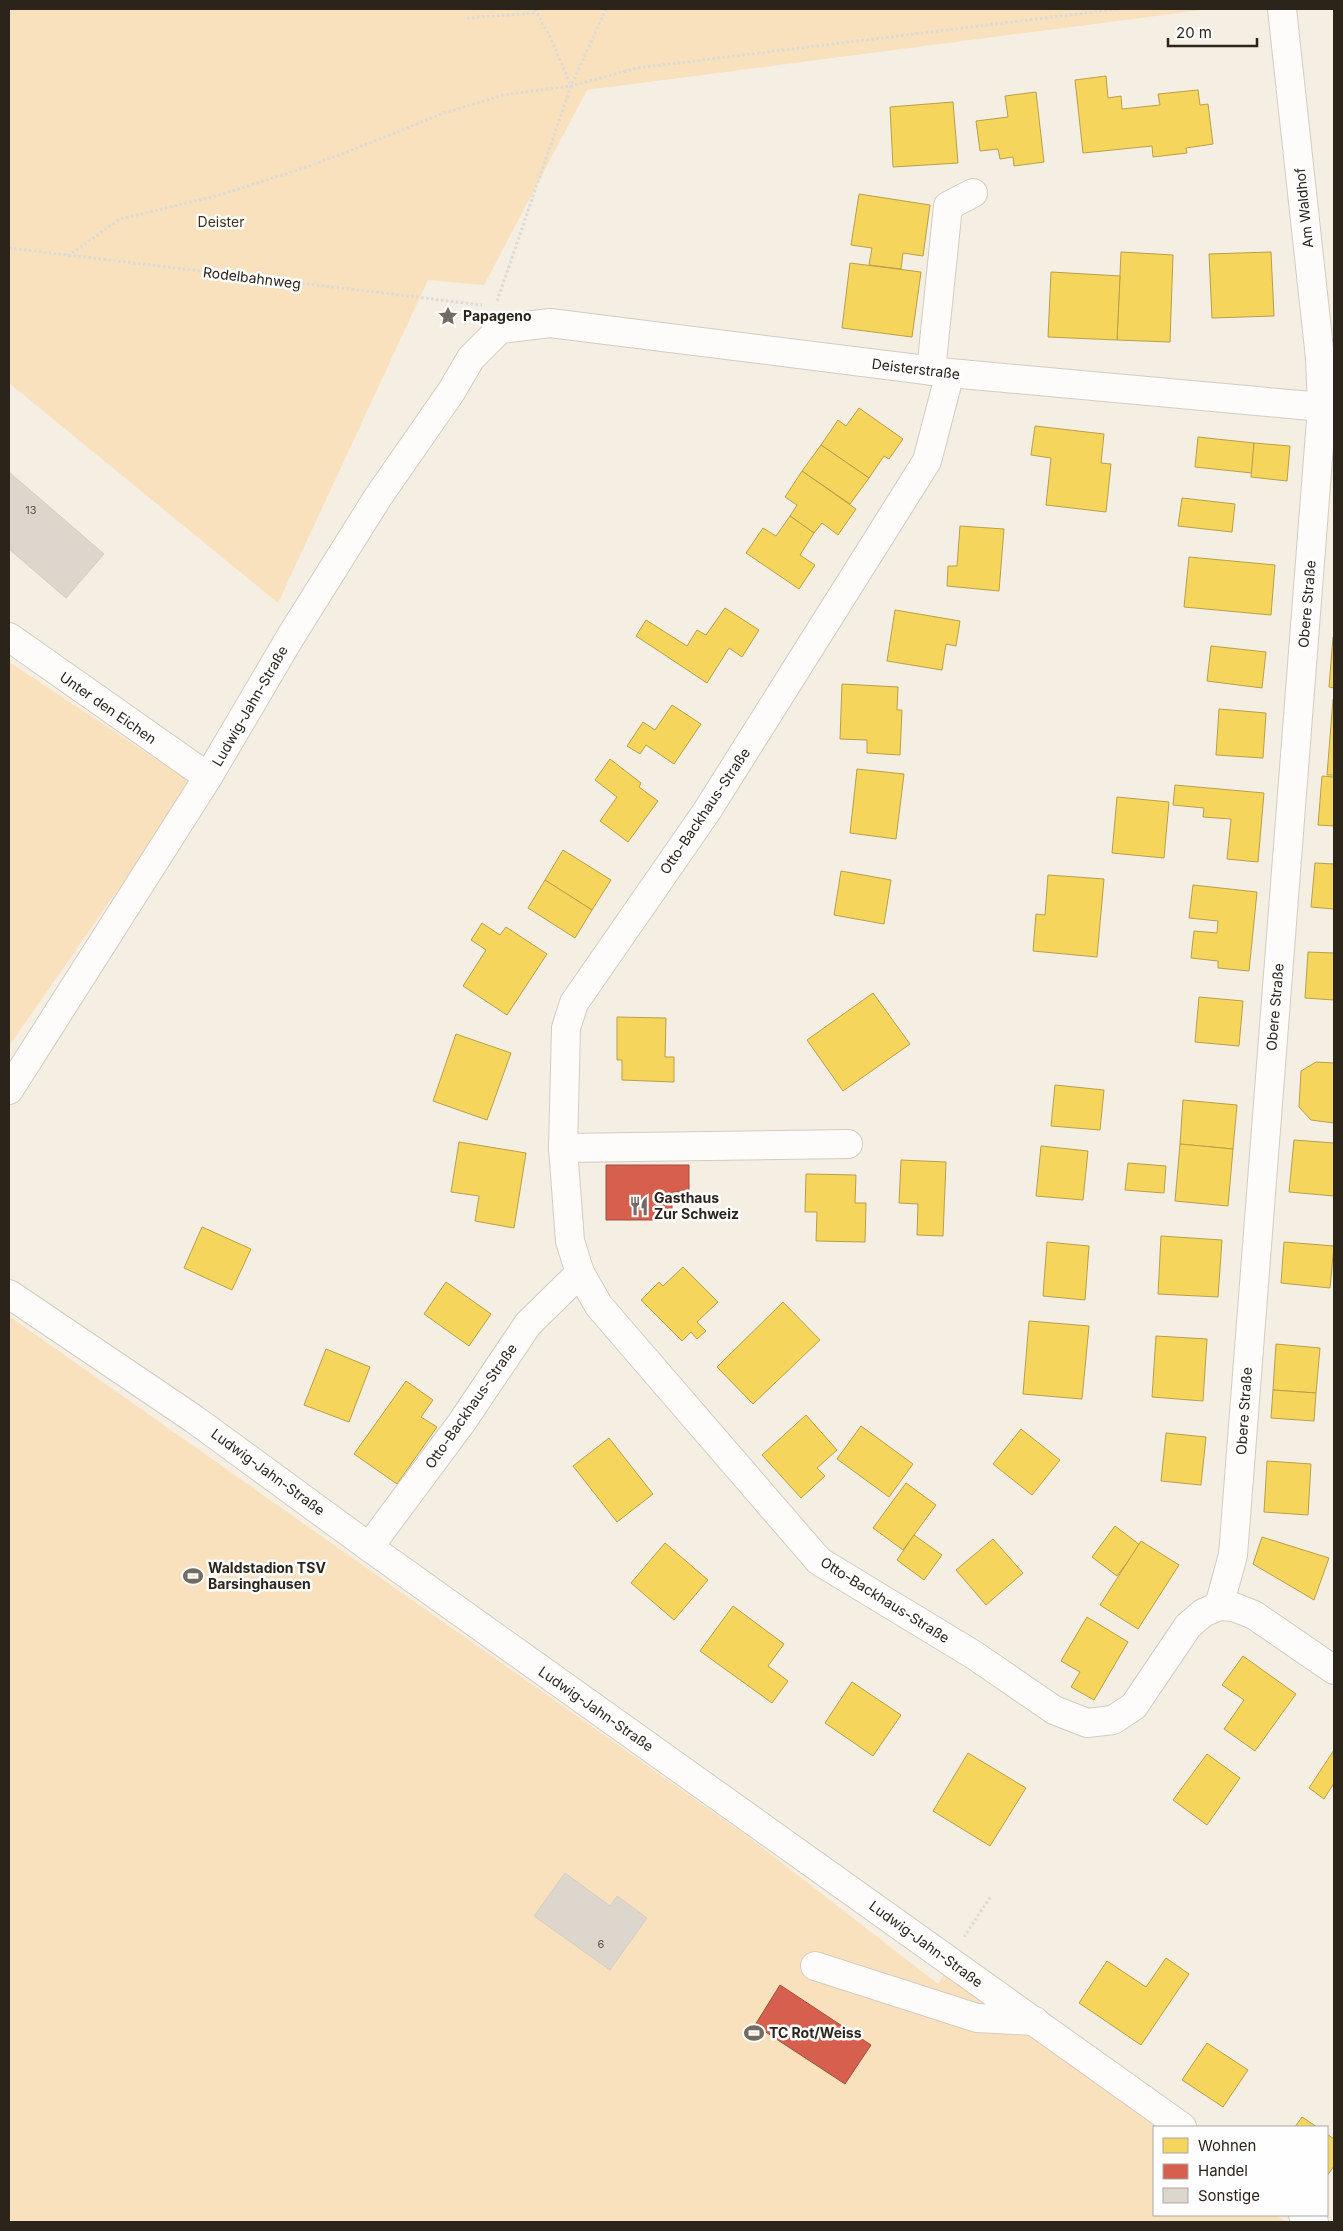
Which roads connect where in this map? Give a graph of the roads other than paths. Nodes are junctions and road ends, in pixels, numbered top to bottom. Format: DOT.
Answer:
graph roads {
  1 [pos="1282,9"];
  2 [pos="973,193"];
  3 [pos="497,318"];
  4 [pos="940,372"];
  5 [pos="1328,408"];
  6 [pos="9,637"];
  7 [pos="208,777"];
  8 [pos="9,1090"];
  9 [pos="848,1144"];
  10 [pos="563,1148"];
  11 [pos="580,1273"];
  12 [pos="9,1294"];
  13 [pos="369,1546"];
  14 [pos="1219,1606"];
  15 [pos="1334,1670"];
  16 [pos="816,1966"];
  17 [pos="1035,2021"];
  18 [pos="1181,2126"];
  1 -- 5 [label="street, Am Waldhof"];
  2 -- 4 [label="street, Otto-Backhaus-Straße"];
  3 -- 4 [label="street, Deisterstraße"];
  3 -- 7 [label="street, Ludwig-Jahn-Straße"];
  4 -- 5 [label="street, Deisterstraße"];
  4 -- 10 [label="street, Otto-Backhaus-Straße"];
  5 -- 14 [label="street, Obere Straße"];
  6 -- 7 [label="street, Unter den Eichen"];
  7 -- 8 [label="street, Ludwig-Jahn-Straße"];
  9 -- 10 [label="street"];
  10 -- 11 [label="street, Otto-Backhaus-Straße"];
  11 -- 13 [label="street, Otto-Backhaus-Straße"];
  11 -- 14 [label="street, Otto-Backhaus-Straße"];
  12 -- 13 [label="street, Ludwig-Jahn-Straße"];
  13 -- 17 [label="street, Ludwig-Jahn-Straße"];
  14 -- 15 [label="street"];
  16 -- 17 [label="street"];
  17 -- 18 [label="street, Ludwig-Jahn-Straße"];
}
